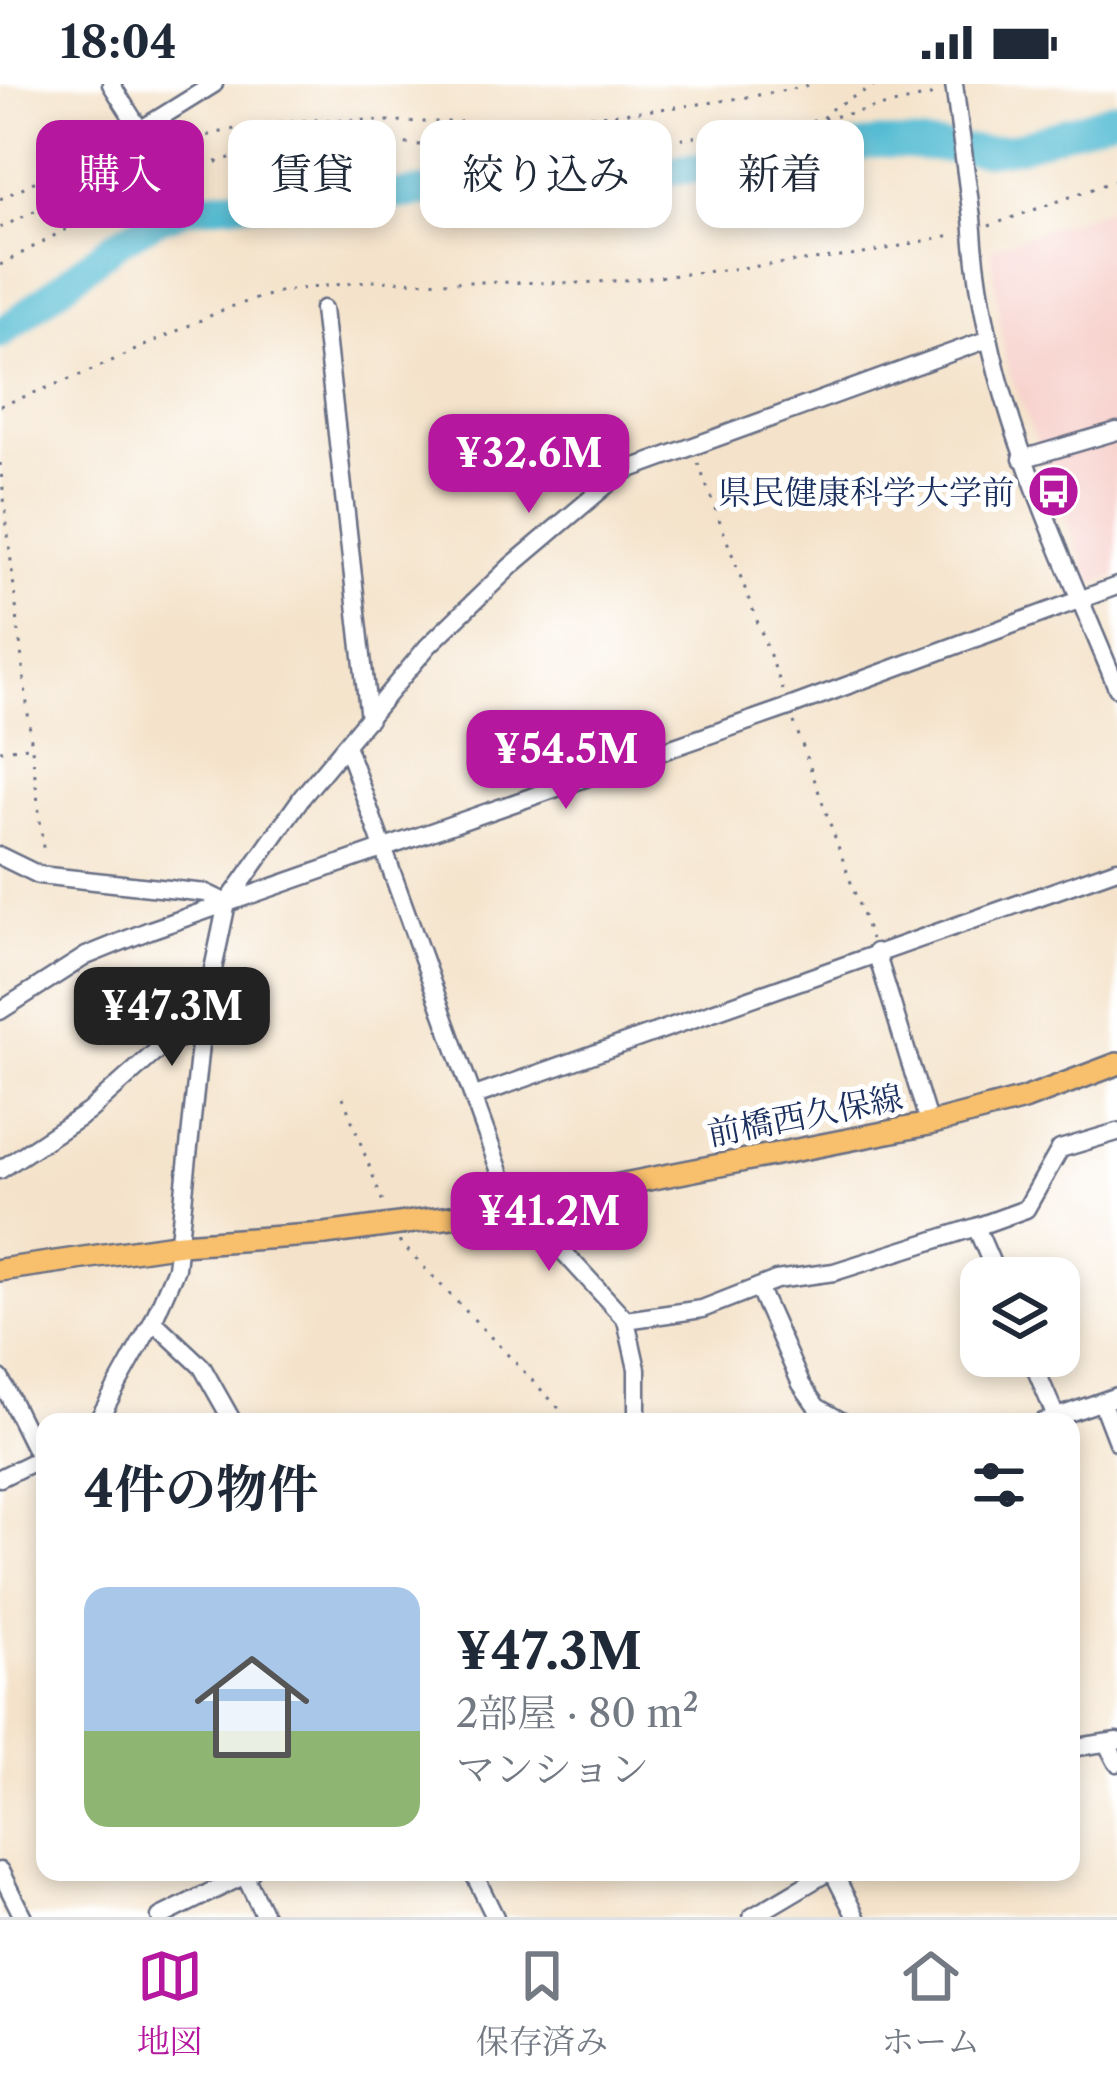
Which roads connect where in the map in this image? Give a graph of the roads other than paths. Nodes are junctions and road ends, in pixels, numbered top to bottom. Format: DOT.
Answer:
graph roads {
  1 [pos="111,84"];
  2 [pos="214,84"];
  3 [pos="947,89"];
  4 [pos="322,309"];
  5 [pos="986,340"];
  6 [pos="1117,430"];
  7 [pos="1022,459"];
  8 [pos="1117,586"];
  9 [pos="1080,597"];
  10 [pos="1117,688"];
  11 [pos="369,719"];
  12 [pos="346,745"];
  13 [pos="386,847"];
  14 [pos="0,856"];
  15 [pos="1117,869"];
  16 [pos="226,903"];
  17 [pos="875,952"];
  18 [pos="0,1011"];
  19 [pos="202,1027"];
  20 [pos="1117,1064"];
  21 [pos="475,1096"];
  22 [pos="929,1124"];
  23 [pos="1117,1132"];
  24 [pos="0,1170"];
  25 [pos="521,1204"];
  26 [pos="976,1227"];
  27 [pos="181,1244"];
  28 [pos="989,1257"];
  29 [pos="0,1270"];
  30 [pos="758,1287"];
  31 [pos="626,1320"];
  32 [pos="152,1321"];
  33 [pos="1036,1377"];
  34 [pos="0,1378"];
  35 [pos="1109,1400"];
  36 [pos="102,1413"];
  37 [pos="228,1413"];
  38 [pos="637,1413"];
  39 [pos="826,1413"];
  40 [pos="1047,1413"];
  41 [pos="1068,1413"];
  42 [pos="1117,1442"];
  43 [pos="36,1447"];
  44 [pos="36,1464"];
  45 [pos="0,1478"];
  46 [pos="1112,1743"];
  47 [pos="1080,1747"];
  48 [pos="1117,1763"];
  49 [pos="0,1870"];
  50 [pos="230,1881"];
  51 [pos="249,1881"];
  52 [pos="477,1881"];
  53 [pos="814,1881"];
  54 [pos="835,1881"];
  55 [pos="23,1917"];
  56 [pos="160,1917"];
  57 [pos="265,1917"];
  58 [pos="495,1917"];
  59 [pos="752,1917"];
  60 [pos="856,1917"];
  1 -- 2 [label="street"];
  3 -- 5 [label="street, bridge"];
  4 -- 11 [label="street"];
  5 -- 7 [label="street"];
  5 -- 11 [label="street"];
  6 -- 7 [label="street"];
  7 -- 9 [label="street"];
  8 -- 9 [label="street"];
  9 -- 10 [label="street"];
  9 -- 13 [label="street"];
  11 -- 12 [label="street"];
  12 -- 13 [label="street"];
  12 -- 16 [label="street"];
  13 -- 16 [label="street"];
  13 -- 21 [label="street"];
  14 -- 16 [label="street"];
  15 -- 17 [label="street"];
  16 -- 18 [label="street"];
  16 -- 19 [label="street"];
  17 -- 21 [label="street"];
  17 -- 22 [label="street"];
  19 -- 24 [label="street"];
  19 -- 27 [label="street"];
  20 -- 22 [label="main road, 前橋西久保線"];
  21 -- 25 [label="street"];
  22 -- 25 [label="main road, 前橋西久保線"];
  23 -- 26 [label="street"];
  25 -- 27 [label="main road, 前橋西久保線"];
  25 -- 31 [label="street"];
  26 -- 28 [label="street"];
  26 -- 30 [label="street"];
  27 -- 29 [label="main road, 前橋西久保線"];
  27 -- 32 [label="street"];
  30 -- 31 [label="street"];
  30 -- 39 [label="street"];
  31 -- 38 [label="street"];
  32 -- 36 [label="street"];
  32 -- 37 [label="street"];
  33 -- 40 [label="street"];
  34 -- 43 [label="street"];
  35 -- 41 [label="street"];
  35 -- 42 [label="street"];
  44 -- 45 [label="street"];
  46 -- 47 [label="street"];
  46 -- 48 [label="street"];
  49 -- 55 [label="street"];
  50 -- 56 [label="street"];
  51 -- 57 [label="street"];
  52 -- 58 [label="street"];
  53 -- 59 [label="street"];
  54 -- 60 [label="street"];
}
